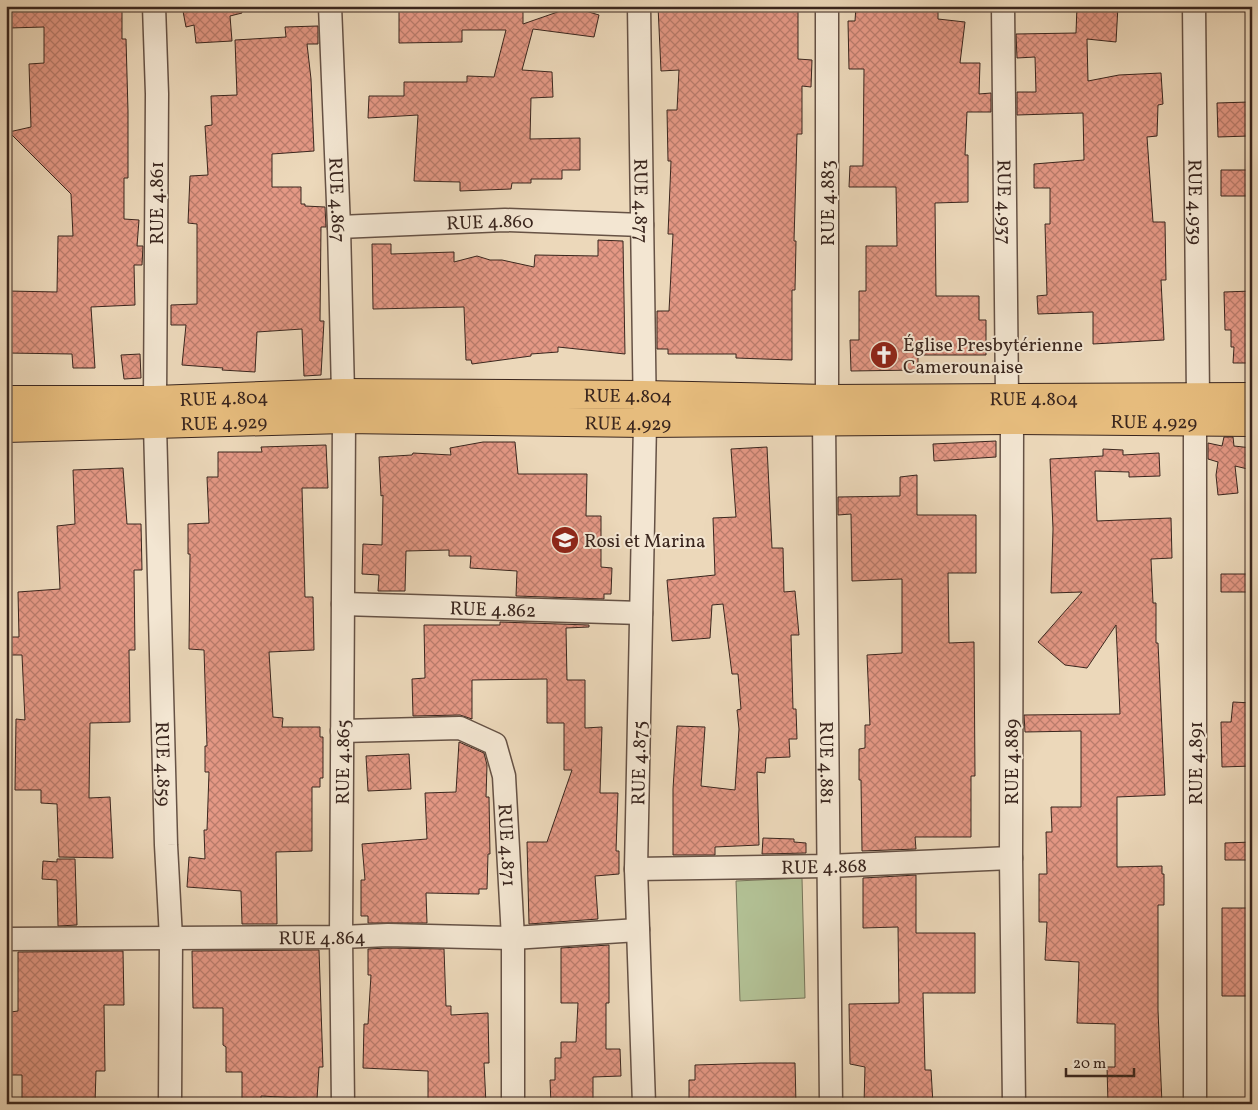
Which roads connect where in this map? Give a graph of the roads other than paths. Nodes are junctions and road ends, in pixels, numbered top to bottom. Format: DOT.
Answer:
graph roads {
  1 [pos="154,6"];
  2 [pos="330,6"];
  3 [pos="639,6"];
  4 [pos="827,6"];
  5 [pos="1003,6"];
  6 [pos="1194,6"];
  7 [pos="642,225"];
  8 [pos="339,227"];
  9 [pos="644,395"];
  10 [pos="1252,397"];
  11 [pos="6,400"];
  12 [pos="343,406"];
  13 [pos="1009,409"];
  14 [pos="1196,410"];
  15 [pos="826,411"];
  16 [pos="155,412"];
  17 [pos="1252,422"];
  18 [pos="645,423"];
  19 [pos="6,428"];
  20 [pos="343,604"];
  21 [pos="641,613"];
  22 [pos="342,732"];
  23 [pos="1011,858"];
  24 [pos="828,866"];
  25 [pos="636,869"];
  26 [pos="638,930"];
  27 [pos="341,937"];
  28 [pos="171,938"];
  29 [pos="513,938"];
  30 [pos="6,939"];
  31 [pos="170,1104"];
  32 [pos="343,1104"];
  33 [pos="513,1104"];
  34 [pos="644,1104"];
  35 [pos="831,1104"];
  36 [pos="1014,1104"];
  37 [pos="1195,1104"];
  1 -- 16 [label="street, RUE 4.861"];
  2 -- 8 [label="street, RUE 4.867"];
  3 -- 7 [label="street, RUE 4.877"];
  4 -- 15 [label="street, RUE 4.883"];
  5 -- 13 [label="street, RUE 4.937"];
  6 -- 14 [label="street, RUE 4.939"];
  7 -- 8 [label="street, RUE 4.860"];
  7 -- 9 [label="street, RUE 4.877"];
  8 -- 12 [label="street, RUE 4.867"];
  9 -- 12 [label="main road, RUE 4.804"];
  9 -- 15 [label="main road, RUE 4.804"];
  9 -- 18 [label="street, RUE 4.877"];
  10 -- 14 [label="main road, RUE 4.804"];
  11 -- 16 [label="main road, RUE 4.804"];
  12 -- 16 [label="main road, RUE 4.804"];
  12 -- 18 [label="main road, RUE 4.929"];
  12 -- 20 [label="street, RUE 4.865"];
  13 -- 14 [label="main road, RUE 4.804"];
  13 -- 15 [label="main road, RUE 4.804"];
  13 -- 23 [label="street, RUE 4.889"];
  14 -- 17 [label="main road, RUE 4.929"];
  14 -- 37 [label="street, RUE 4.891"];
  15 -- 18 [label="main road, RUE 4.929"];
  15 -- 24 [label="street, RUE 4.881"];
  16 -- 19 [label="main road, RUE 4.929"];
  16 -- 28 [label="street, RUE 4.859"];
  18 -- 21 [label="street, RUE 4.875"];
  20 -- 21 [label="street, RUE 4.862"];
  20 -- 22 [label="street, RUE 4.865"];
  21 -- 25 [label="street, RUE 4.875"];
  22 -- 27 [label="street, RUE 4.865"];
  22 -- 29 [label="street, RUE 4.871"];
  23 -- 24 [label="street, RUE 4.868"];
  23 -- 36 [label="street, RUE 4.889"];
  24 -- 25 [label="street, RUE 4.868"];
  24 -- 35 [label="street, RUE 4.881"];
  25 -- 26 [label="street, RUE 4.875"];
  26 -- 29 [label="street, RUE 4.864"];
  26 -- 34 [label="street, RUE 4.875"];
  27 -- 28 [label="street, RUE 4.864"];
  27 -- 29 [label="street, RUE 4.864"];
  27 -- 32 [label="street, RUE 4.865"];
  28 -- 30 [label="street, RUE 4.864"];
  28 -- 31 [label="street, RUE 4.859"];
  29 -- 33 [label="street, RUE 4.871"];
}
